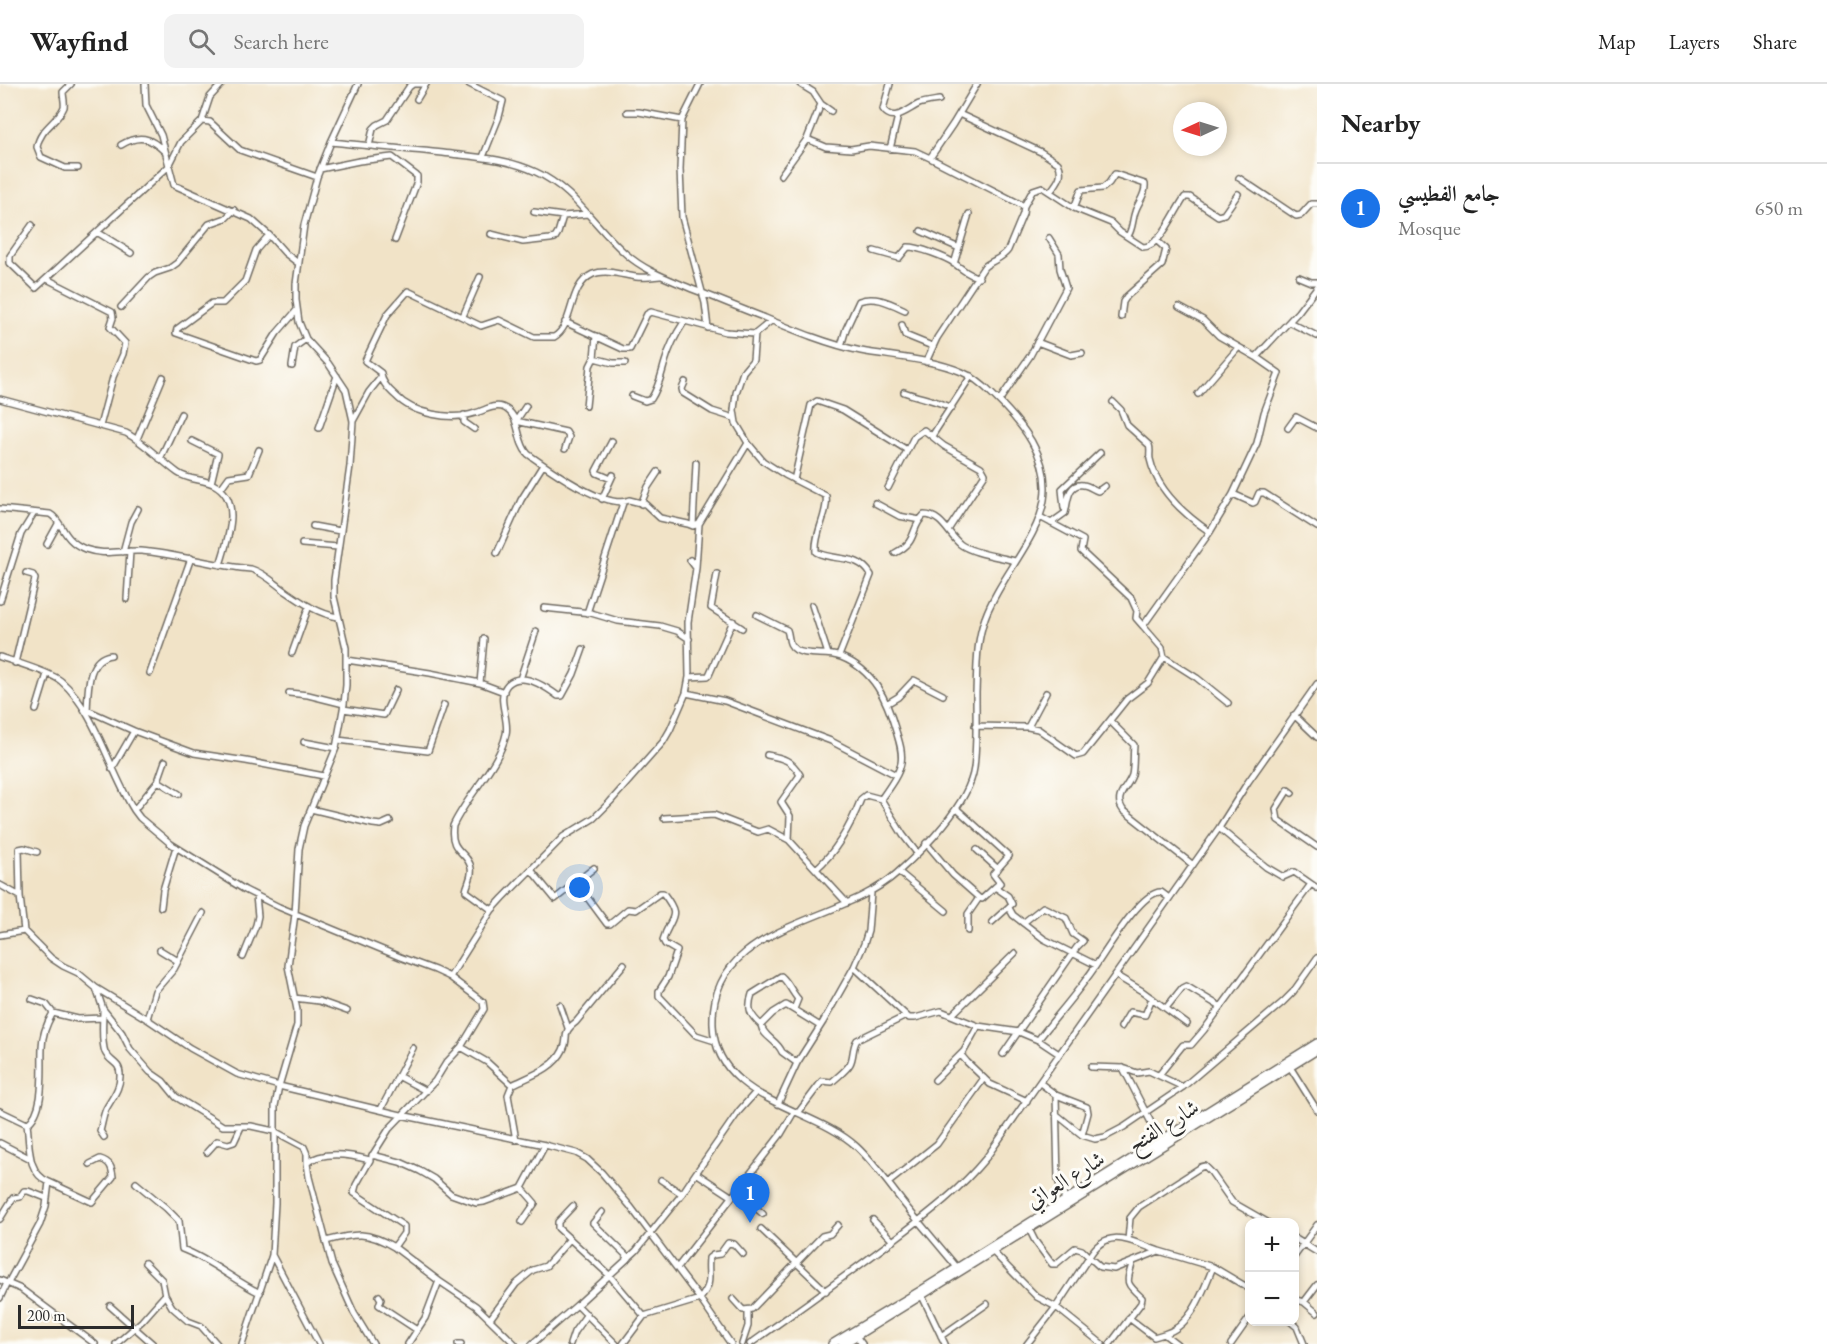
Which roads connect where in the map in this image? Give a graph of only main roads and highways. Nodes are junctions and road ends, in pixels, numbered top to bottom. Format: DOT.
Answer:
graph roads {
  1 [pos="1317,1043"];
  2 [pos="1317,1050"];
  3 [pos="1216,1110"];
  4 [pos="1028,1227"];
  5 [pos="959,1270"];
  6 [pos="842,1342"];
  7 [pos="832,1344"];
  1 -- 3 [label="main road, شارع العواتي"];
  2 -- 3 [label="main road, شارع الفتح"];
  3 -- 4 [label="main road, شارع الفتح"];
  3 -- 4 [label="main road, شارع العواتي"];
  4 -- 5 [label="main road, شارع العواتي"];
  4 -- 5 [label="main road, شارع الفتح"];
  5 -- 6 [label="main road, شارع العواتي"];
  5 -- 6 [label="main road, شارع الفتح"];
  6 -- 7 [label="main road, شارع العواتي"];
}
